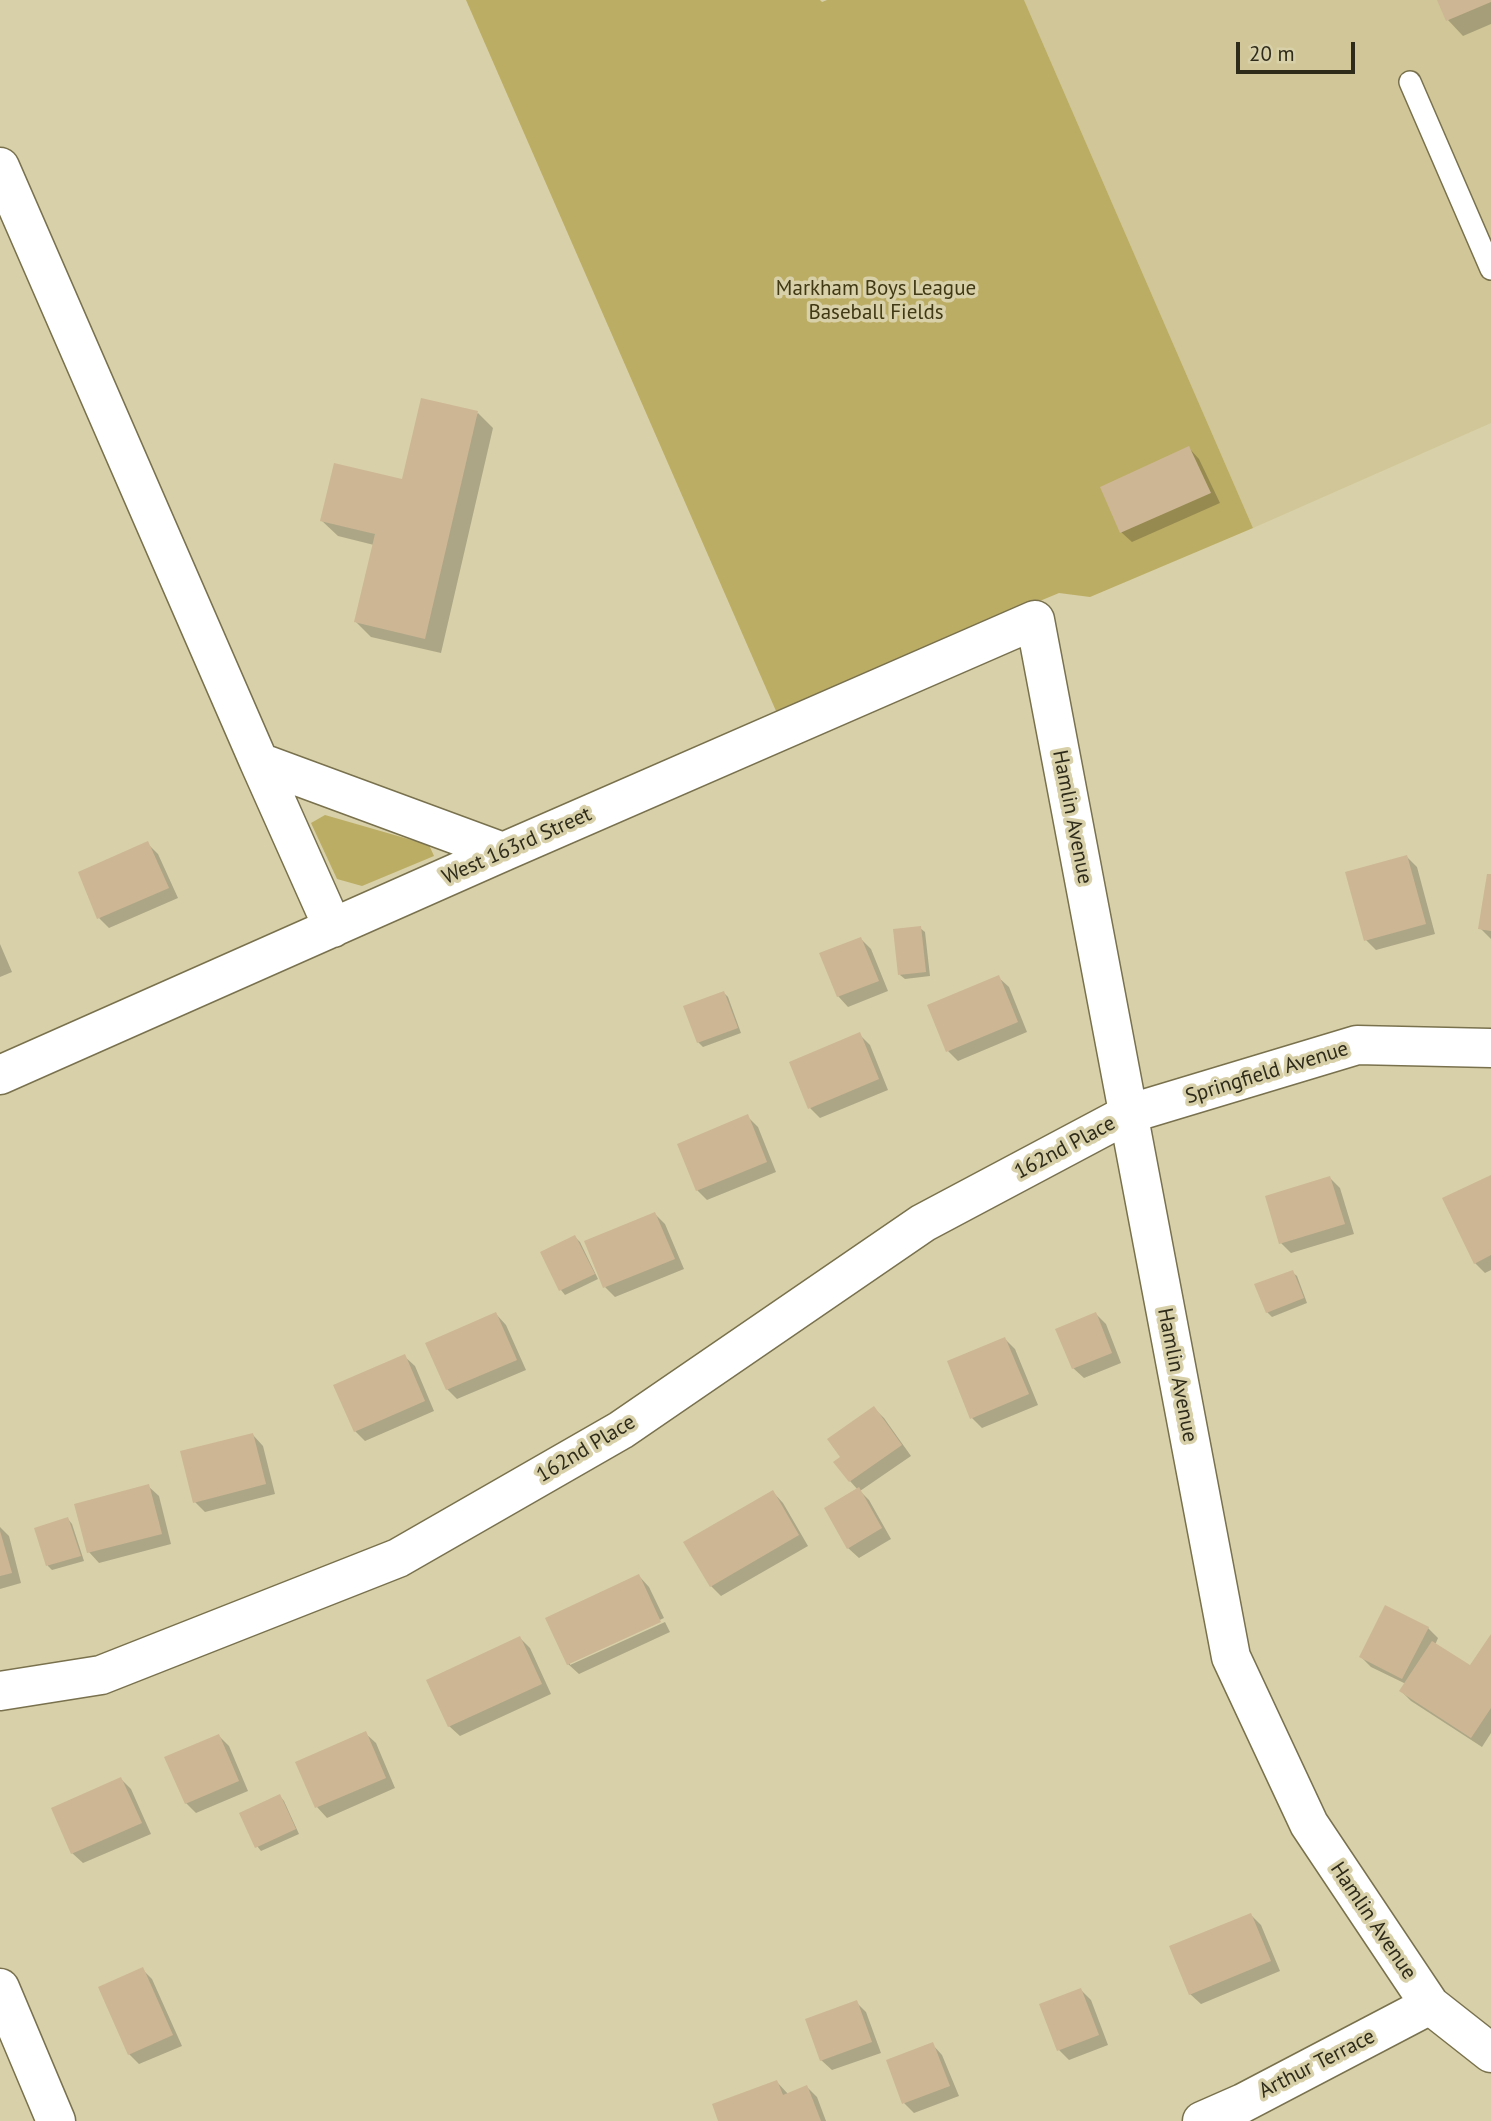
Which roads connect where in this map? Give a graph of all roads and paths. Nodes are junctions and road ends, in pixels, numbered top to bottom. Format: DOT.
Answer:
graph roads {
  1 [pos="1410,82"];
  2 [pos="0,167"];
  3 [pos="1491,269"];
  4 [pos="1035,620"];
  5 [pos="258,762"];
  6 [pos="503,852"];
  7 [pos="333,928"];
  8 [pos="1491,1048"];
  9 [pos="0,1075"];
  10 [pos="1128,1114"];
  11 [pos="0,1691"];
  12 [pos="0,1988"];
  13 [pos="1430,2005"];
  14 [pos="1491,2053"];
  15 [pos="54,2120"];
  16 [pos="1202,2121"];
  1 -- 3 [label="lane"];
  2 -- 5 [label="street"];
  4 -- 6 [label="street, West 163rd Street"];
  4 -- 10 [label="street, Hamlin Avenue"];
  5 -- 6 [label="street"];
  5 -- 7 [label="street"];
  6 -- 7 [label="street, West 163rd Street"];
  7 -- 9 [label="street, West 163rd Street"];
  8 -- 10 [label="street, Springfield Avenue"];
  10 -- 11 [label="street, 162nd Place"];
  10 -- 13 [label="street, Hamlin Avenue"];
  12 -- 15 [label="street"];
  13 -- 14 [label="street, Hamlin Avenue"];
  13 -- 16 [label="street, Arthur Terrace"];
}
